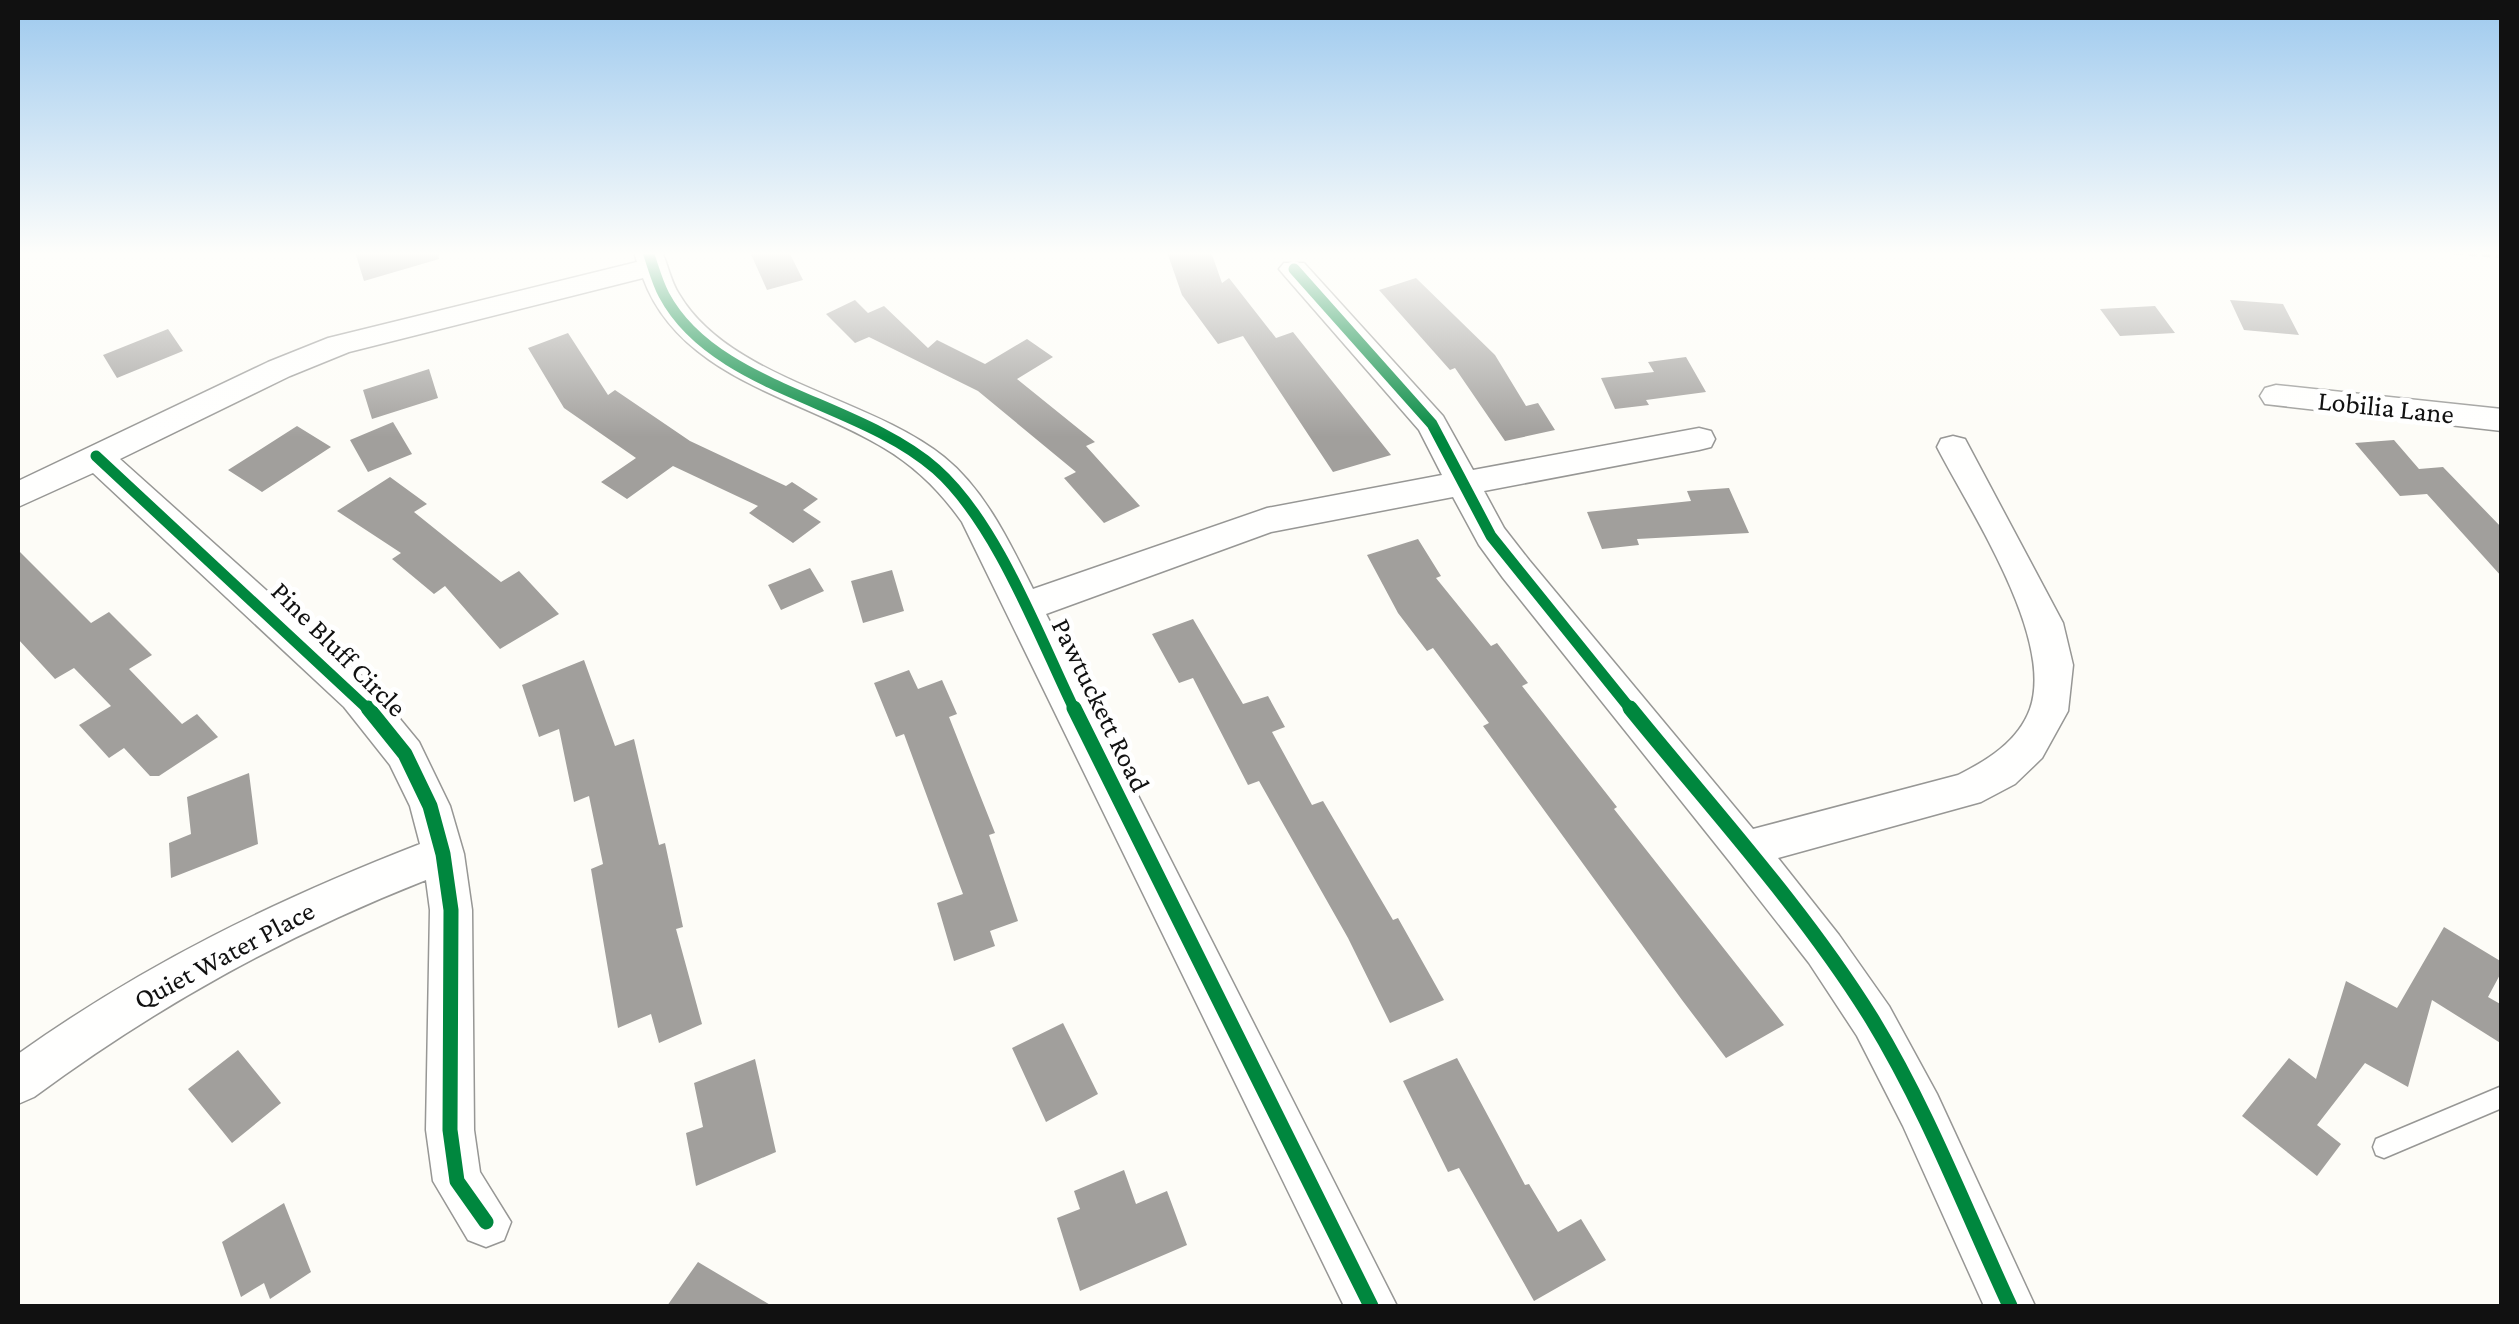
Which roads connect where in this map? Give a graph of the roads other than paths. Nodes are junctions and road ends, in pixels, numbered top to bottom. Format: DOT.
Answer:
graph roads {
  1 [pos="452,314"];
  2 [pos="679,314"];
  3 [pos="1334,314"];
  4 [pos="2276,396"];
  5 [pos="2500,421"];
  6 [pos="1699,439"];
  7 [pos="1952,447"];
  8 [pos="96,456"];
  9 [pos="1464,483"];
  10 [pos="18,495"];
  11 [pos="1024,607"];
  12 [pos="1745,849"];
  13 [pos="444,854"];
  14 [pos="18,1081"];
  15 [pos="2502,1097"];
  16 [pos="2384,1146"];
  17 [pos="486,1222"];
  18 [pos="1371,1306"];
  19 [pos="2010,1306"];
  1 -- 8 [label="street"];
  2 -- 11 [label="street, Pawtuckett Road"];
  3 -- 9 [label="street"];
  4 -- 5 [label="street, Lobilia Lane"];
  6 -- 9 [label="street"];
  7 -- 12 [label="street"];
  8 -- 10 [label="street"];
  8 -- 13 [label="street, Pine Bluff Circle"];
  9 -- 11 [label="street"];
  9 -- 12 [label="street"];
  11 -- 18 [label="street, Pawtuckett Road"];
  12 -- 19 [label="street"];
  13 -- 14 [label="street, Quiet Water Place"];
  13 -- 17 [label="street, Pine Bluff Circle"];
  15 -- 16 [label="lane"];
}
